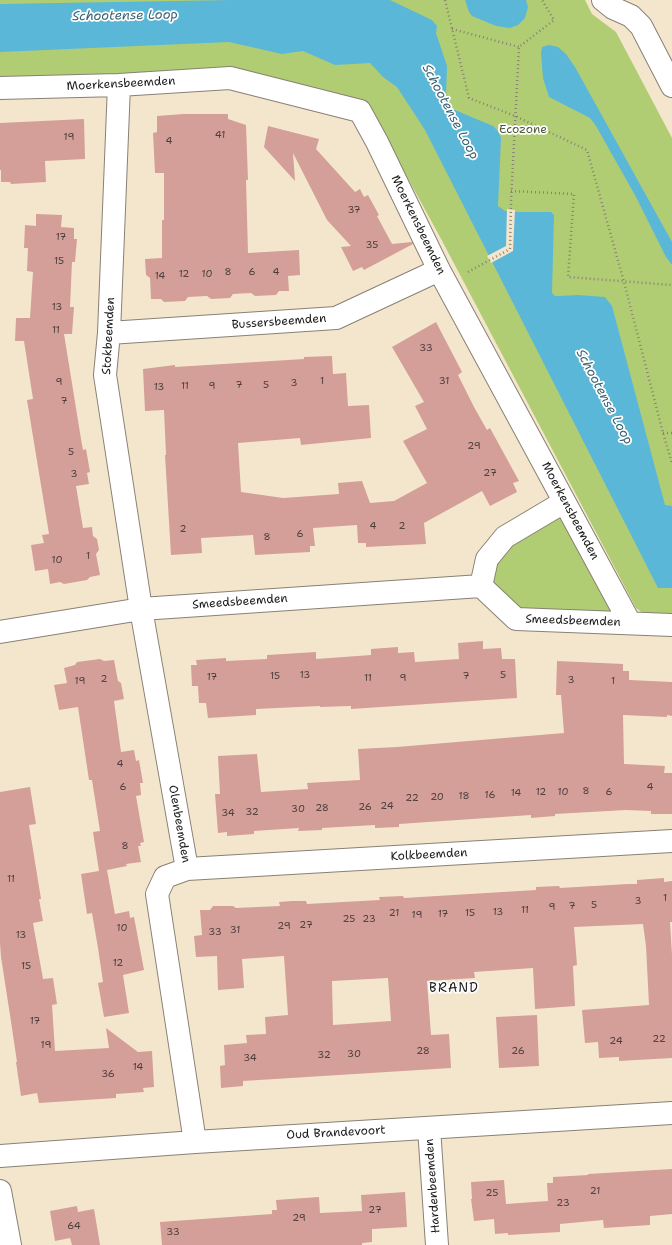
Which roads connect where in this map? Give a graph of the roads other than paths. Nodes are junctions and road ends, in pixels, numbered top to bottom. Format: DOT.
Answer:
graph roads {
  1 [pos="604,0"];
  2 [pos="119,85"];
  3 [pos="672,86"];
  4 [pos="0,88"];
  5 [pos="439,270"];
  6 [pos="109,333"];
  7 [pos="564,502"];
  8 [pos="481,586"];
  9 [pos="141,609"];
  10 [pos="630,623"];
  11 [pos="672,625"];
  12 [pos="0,632"];
  13 [pos="672,842"];
  14 [pos="187,869"];
  15 [pos="672,1113"];
  16 [pos="429,1128"];
  17 [pos="195,1142"];
  18 [pos="0,1156"];
  19 [pos="0,1191"];
  20 [pos="10,1245"];
  21 [pos="437,1245"];
  1 -- 3 [label="street"];
  2 -- 4 [label="street, Moerkensbeemden"];
  2 -- 5 [label="street, Moerkensbeemden"];
  2 -- 6 [label="street, Stokbeemden"];
  5 -- 6 [label="street, Bussersbeemden"];
  5 -- 7 [label="street, Moerkensbeemden"];
  6 -- 9 [label="street, Stokbeemden"];
  7 -- 8 [label="street"];
  7 -- 10 [label="street, Moerkensbeemden"];
  8 -- 9 [label="street, Smeedsbeemden"];
  8 -- 10 [label="street, Smeedsbeemden"];
  9 -- 12 [label="street, Smeedsbeemden"];
  9 -- 14 [label="street, Olenbeemden"];
  10 -- 11 [label="street"];
  13 -- 14 [label="street, Kolkbeemden"];
  14 -- 17 [label="street, Olenbeemden"];
  15 -- 16 [label="street, Oud Brandevoort"];
  16 -- 17 [label="street, Oud Brandevoort"];
  16 -- 21 [label="street, Hardenbeemden"];
  17 -- 18 [label="street, Oud Brandevoort"];
  19 -- 20 [label="street"];
}
